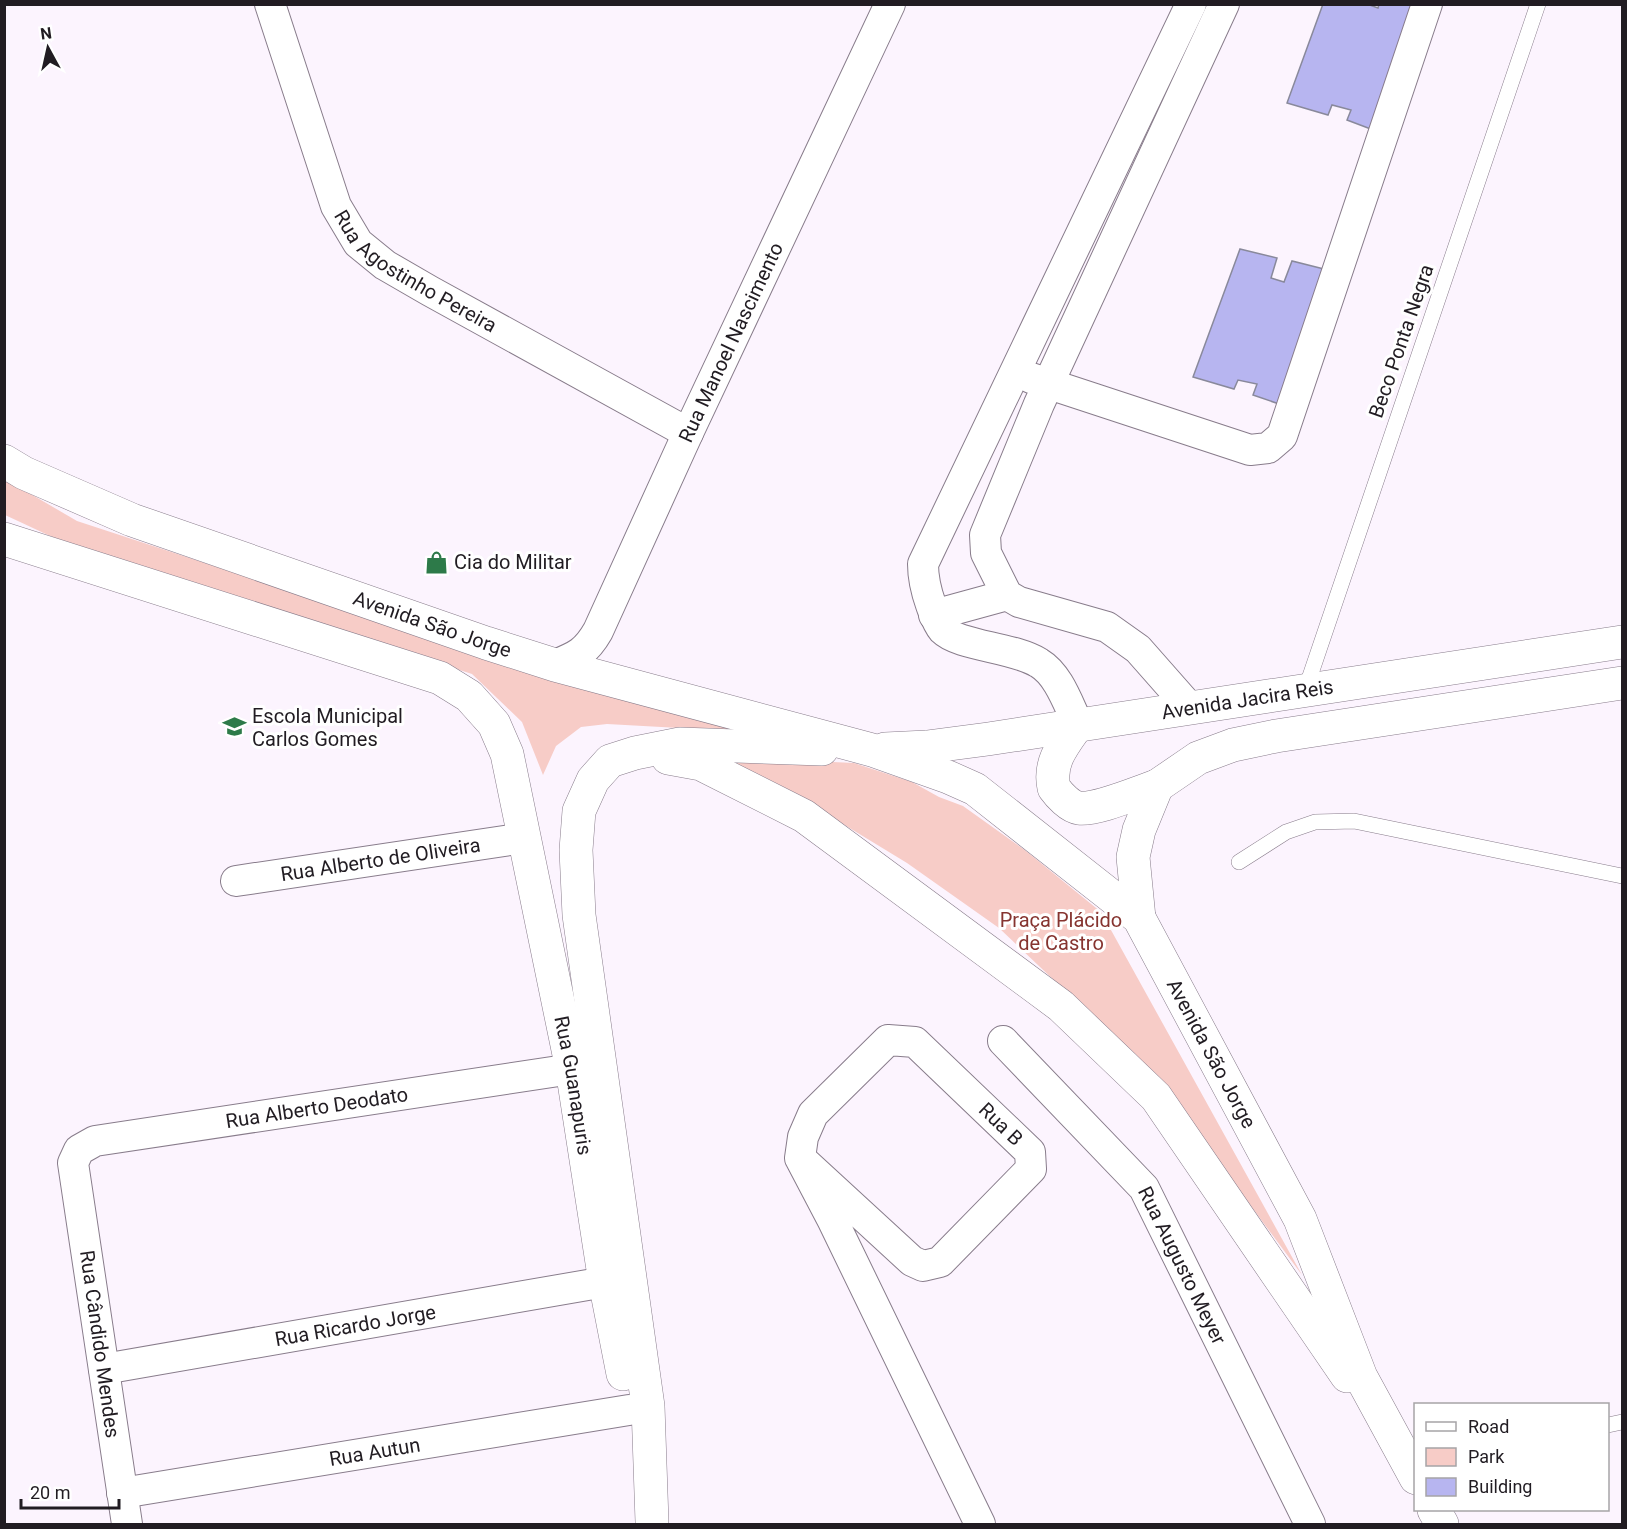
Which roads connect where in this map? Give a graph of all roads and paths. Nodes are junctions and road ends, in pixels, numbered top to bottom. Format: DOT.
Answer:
graph roads {
  1 [pos="270,4"];
  2 [pos="890,4"];
  3 [pos="1191,4"];
  4 [pos="1224,4"];
  5 [pos="1426,4"];
  6 [pos="1538,4"];
  7 [pos="1014,372"];
  8 [pos="1049,385"];
  9 [pos="688,433"];
  10 [pos="4,461"];
  11 [pos="4,539"];
  12 [pos="1006,595"];
  13 [pos="934,615"];
  14 [pos="1623,642"];
  15 [pos="555,665"];
  16 [pos="1623,683"];
  17 [pos="1305,691"];
  18 [pos="1190,708"];
  19 [pos="1078,724"];
  20 [pos="872,750"];
  21 [pos="635,753"];
  22 [pos="1157,786"];
  23 [pos="524,838"];
  24 [pos="1239,861"];
  25 [pos="1623,876"];
  26 [pos="236,881"];
  27 [pos="1139,918"];
  28 [pos="1004,1041"];
  29 [pos="572,1069"];
  30 [pos="800,1158"];
  31 [pos="72,1163"];
  32 [pos="605,1282"];
  33 [pos="104,1368"];
  34 [pos="629,1410"];
  35 [pos="1412,1466"];
  36 [pos="122,1493"];
  37 [pos="127,1524"];
  38 [pos="648,1524"];
  39 [pos="980,1524"];
  40 [pos="1310,1524"];
  1 -- 9 [label="street, Rua Agostinho Pereira"];
  2 -- 9 [label="street, Rua Manoel Nascimento"];
  3 -- 7 [label="street"];
  4 -- 8 [label="street"];
  5 -- 8 [label="street"];
  6 -- 17 [label="lane, Beco Ponta Negra"];
  7 -- 8 [label="street"];
  7 -- 13 [label="street"];
  8 -- 12 [label="street"];
  9 -- 15 [label="street, Rua Manoel Nascimento"];
  10 -- 15 [label="main road, Avenida São Jorge"];
  11 -- 23 [label="main road, Rua Guanapuris"];
  12 -- 13 [label="street"];
  12 -- 18 [label="street"];
  13 -- 19 [label="street"];
  14 -- 17 [label="main road, Avenida Jacira Reis"];
  15 -- 20 [label="main road, Avenida São Jorge"];
  16 -- 22 [label="main road, Avenida Jacira Reis"];
  17 -- 18 [label="main road, Avenida Jacira Reis"];
  18 -- 19 [label="main road, Avenida Jacira Reis"];
  19 -- 20 [label="main road, Avenida Jacira Reis"];
  19 -- 22 [label="main road, Avenida Jacira Reis"];
  20 -- 21 [label="main road, Avenida São Jorge"];
  20 -- 27 [label="main road, Avenida São Jorge"];
  21 -- 35 [label="main road"];
  21 -- 38 [label="main road, Rua Guanapuris"];
  22 -- 27 [label="main road"];
  23 -- 26 [label="street, Rua Alberto de Oliveira"];
  23 -- 29 [label="main road, Rua Guanapuris"];
  24 -- 25 [label="lane"];
  27 -- 35 [label="main road, Avenida São Jorge"];
  28 -- 40 [label="street, Rua Augusto Meyer"];
  29 -- 31 [label="street, Rua Alberto Deodato"];
  29 -- 32 [label="main road, Rua Guanapuris"];
  30 -- 30 [label="street, Rua B"];
  30 -- 39 [label="street"];
  31 -- 33 [label="street, Rua Cândido Mendes"];
  32 -- 33 [label="street, Rua Ricardo Jorge"];
  32 -- 34 [label="main road, Rua Guanapuris"];
  33 -- 36 [label="street, Rua Cândido Mendes"];
  34 -- 36 [label="street, Rua Autun"];
  34 -- 38 [label="main road, Rua Guanapuris"];
  36 -- 37 [label="street, Rua Cândido Mendes"];
}
